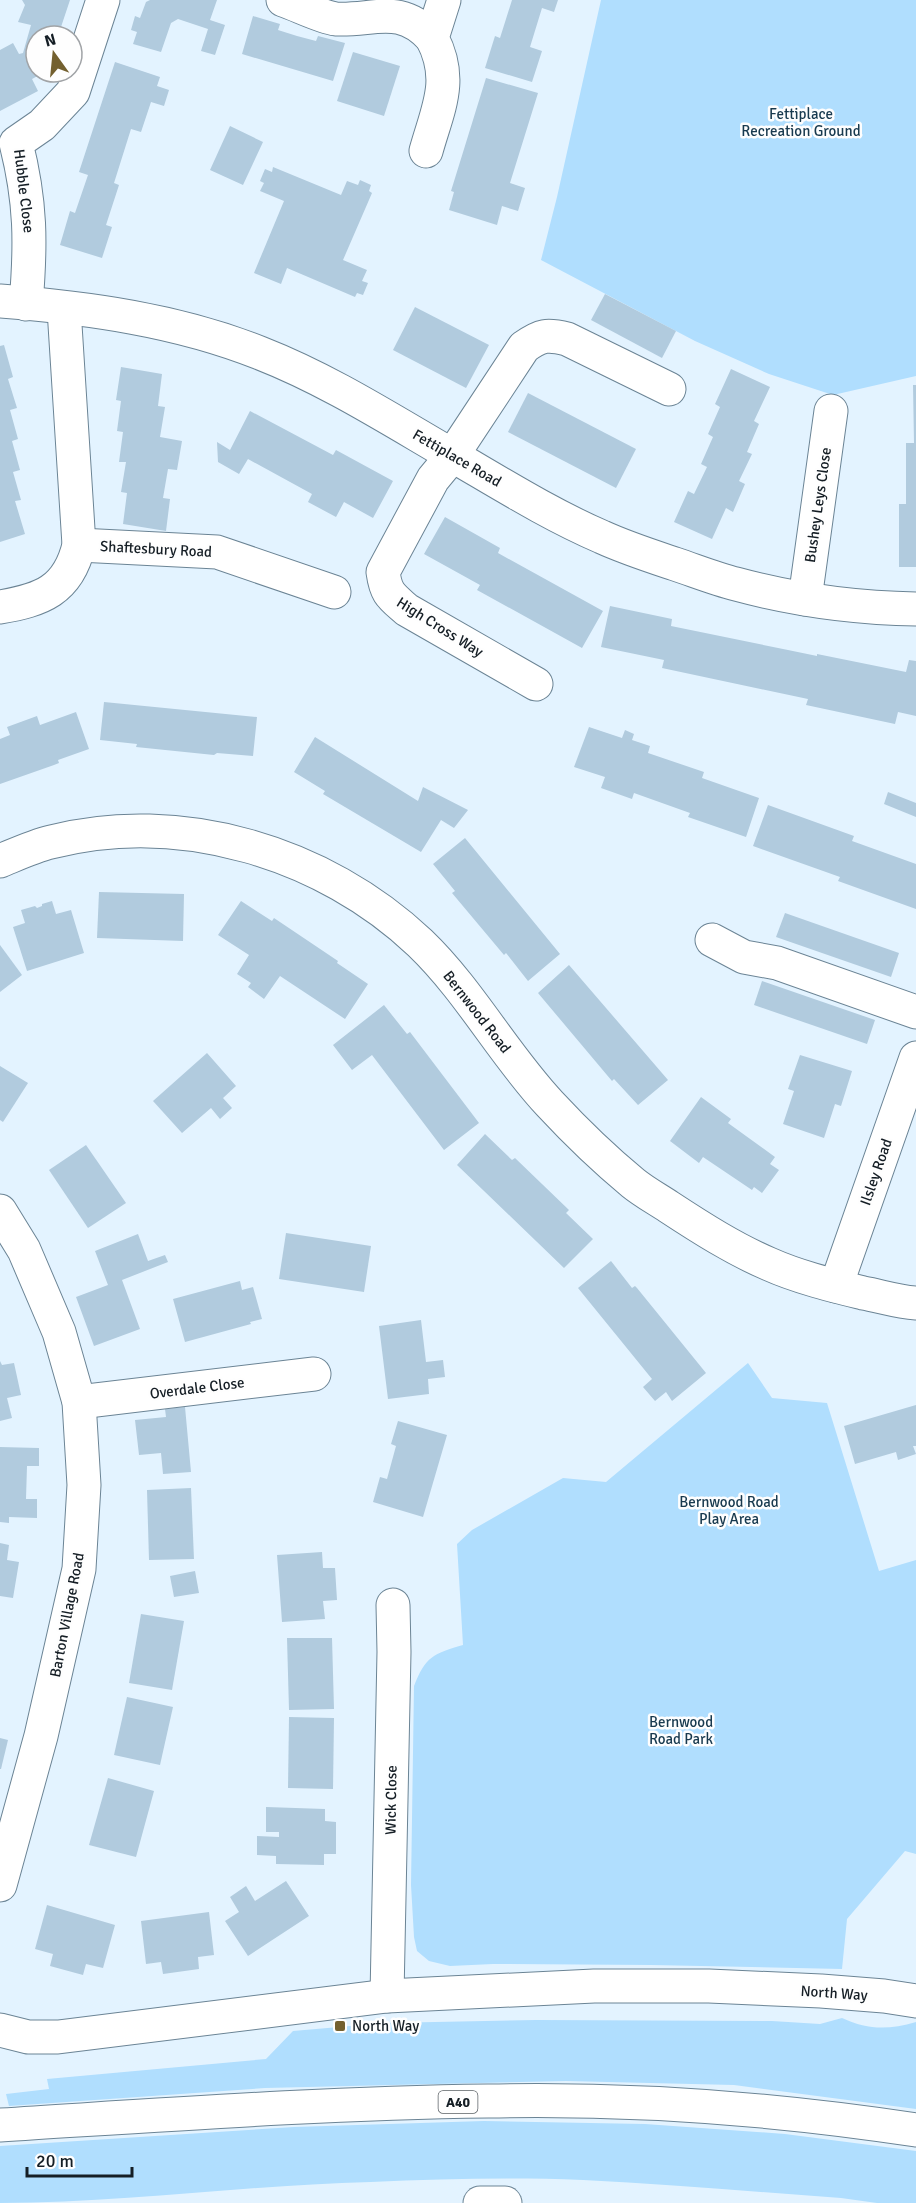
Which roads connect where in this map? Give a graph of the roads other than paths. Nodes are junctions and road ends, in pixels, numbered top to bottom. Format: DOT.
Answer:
graph roads {
  1 [pos="103,0"];
  2 [pos="284,0"];
  3 [pos="444,0"];
  4 [pos="432,38"];
  5 [pos="426,151"];
  6 [pos="13,302"];
  7 [pos="64,309"];
  8 [pos="669,389"];
  9 [pos="831,411"];
  10 [pos="452,456"];
  11 [pos="78,545"];
  12 [pos="334,592"];
  13 [pos="805,599"];
  14 [pos="0,607"];
  15 [pos="916,609"];
  16 [pos="536,684"];
  17 [pos="0,861"];
  18 [pos="712,940"];
  19 [pos="916,1012"];
  20 [pos="916,1058"];
  21 [pos="0,1211"];
  22 [pos="836,1286"];
  23 [pos="916,1303"];
  24 [pos="314,1374"];
  25 [pos="80,1402"];
  26 [pos="393,1605"];
  27 [pos="0,1886"];
  28 [pos="387,1996"];
  29 [pos="916,2001"];
  30 [pos="0,2030"];
  31 [pos="0,2125"];
  32 [pos="916,2130"];
  33 [pos="480,2203"];
  34 [pos="505,2203"];
  1 -- 6 [label="main road, Hubble Close"];
  2 -- 4 [label="main road"];
  3 -- 4 [label="main road"];
  4 -- 5 [label="main road"];
  6 -- 7 [label="main road, Fettiplace Road"];
  7 -- 10 [label="main road, Fettiplace Road"];
  7 -- 11 [label="main road, Shaftesbury Road"];
  8 -- 10 [label="main road, High Cross Way"];
  9 -- 13 [label="main road, Bushey Leys Close"];
  10 -- 13 [label="main road, Fettiplace Road"];
  10 -- 16 [label="main road, High Cross Way"];
  11 -- 12 [label="main road, Shaftesbury Road"];
  11 -- 14 [label="main road, Shaftesbury Road"];
  13 -- 15 [label="main road, Fettiplace Road"];
  17 -- 22 [label="main road, Bernwood Road"];
  18 -- 19 [label="main road"];
  20 -- 22 [label="main road, Ilsley Road"];
  21 -- 25 [label="main road, Barton Village Road"];
  22 -- 23 [label="main road, Bernwood Road"];
  24 -- 25 [label="main road, Overdale Close"];
  25 -- 27 [label="main road, Barton Village Road"];
  26 -- 28 [label="main road, Wick Close"];
  28 -- 29 [label="main road, North Way"];
  28 -- 30 [label="main road, North Way"];
  31 -- 32 [label="main road, A40"];
  33 -- 34 [label="main road"];
}
